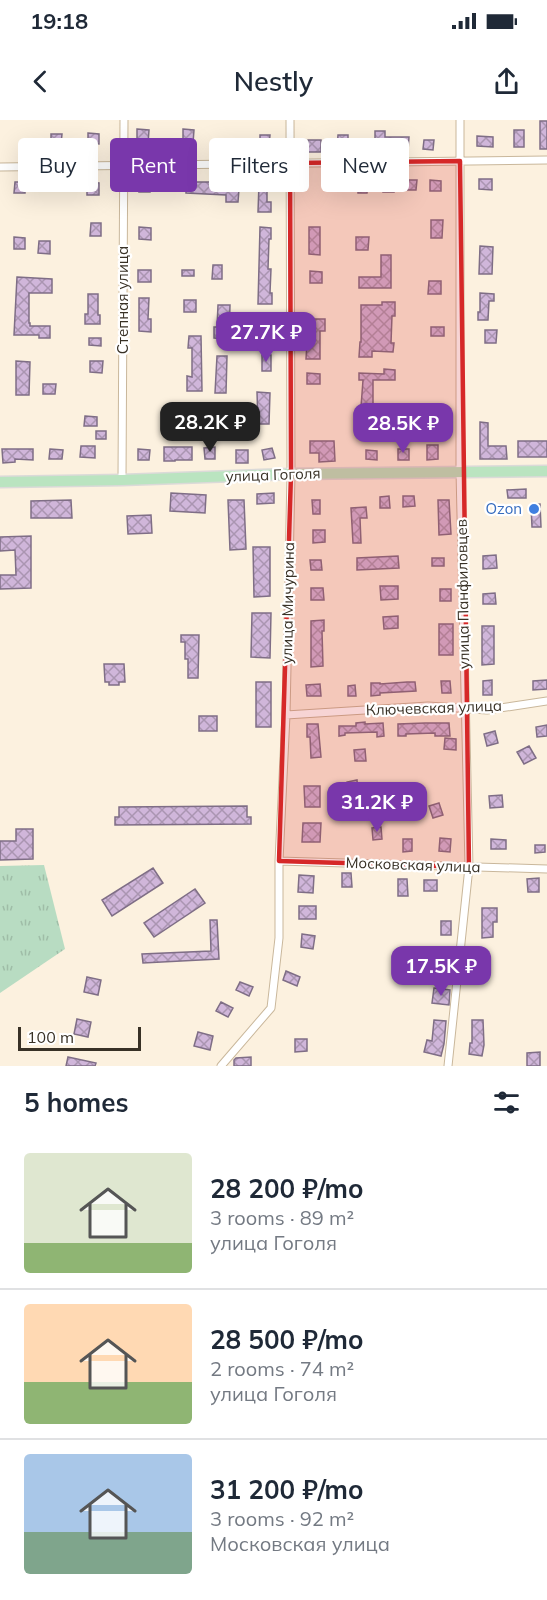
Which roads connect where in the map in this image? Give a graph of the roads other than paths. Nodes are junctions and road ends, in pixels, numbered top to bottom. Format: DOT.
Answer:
graph roads {
  1 [pos="124,120"];
  2 [pos="290,120"];
  3 [pos="460,120"];
  4 [pos="124,138"];
  5 [pos="290,138"];
  6 [pos="547,160"];
  7 [pos="460,161"];
  8 [pos="309,163"];
  9 [pos="110,165"];
  10 [pos="0,167"];
  11 [pos="124,192"];
  12 [pos="290,192"];
  13 [pos="460,471"];
  14 [pos="547,471"];
  15 [pos="291,474"];
  16 [pos="122,480"];
  17 [pos="0,482"];
  18 [pos="547,701"];
  19 [pos="465,708"];
  20 [pos="286,715"];
  21 [pos="279,861"];
  22 [pos="469,867"];
  23 [pos="547,869"];
  24 [pos="221,1066"];
  25 [pos="448,1066"];
  1 -- 4 [label="street, Степная улица"];
  2 -- 5 [label="street, улица Мичурина"];
  3 -- 7 [label="street, улица Панфиловцев"];
  6 -- 7 [label="street"];
  7 -- 8 [label="street"];
  7 -- 13 [label="street, улица Панфиловцев"];
  9 -- 10 [label="street"];
  11 -- 16 [label="street, Степная улица"];
  12 -- 15 [label="street, улица Мичурина"];
  13 -- 14 [label="main road, улица Гоголя"];
  13 -- 15 [label="main road, улица Гоголя"];
  13 -- 19 [label="street, улица Панфиловцев"];
  15 -- 16 [label="main road, улица Гоголя"];
  15 -- 20 [label="street, улица Мичурина"];
  16 -- 17 [label="main road, улица Гоголя"];
  18 -- 19 [label="street, Ключевская улица"];
  19 -- 20 [label="street, Ключевская улица"];
  19 -- 22 [label="street, улица Панфиловцев"];
  20 -- 21 [label="street, улица Мичурина"];
  21 -- 22 [label="street, Московская улица"];
  21 -- 24 [label="street, улица Мичурина"];
  22 -- 23 [label="street, Московская улица"];
  22 -- 25 [label="street, улица Панфиловцев"];
}
